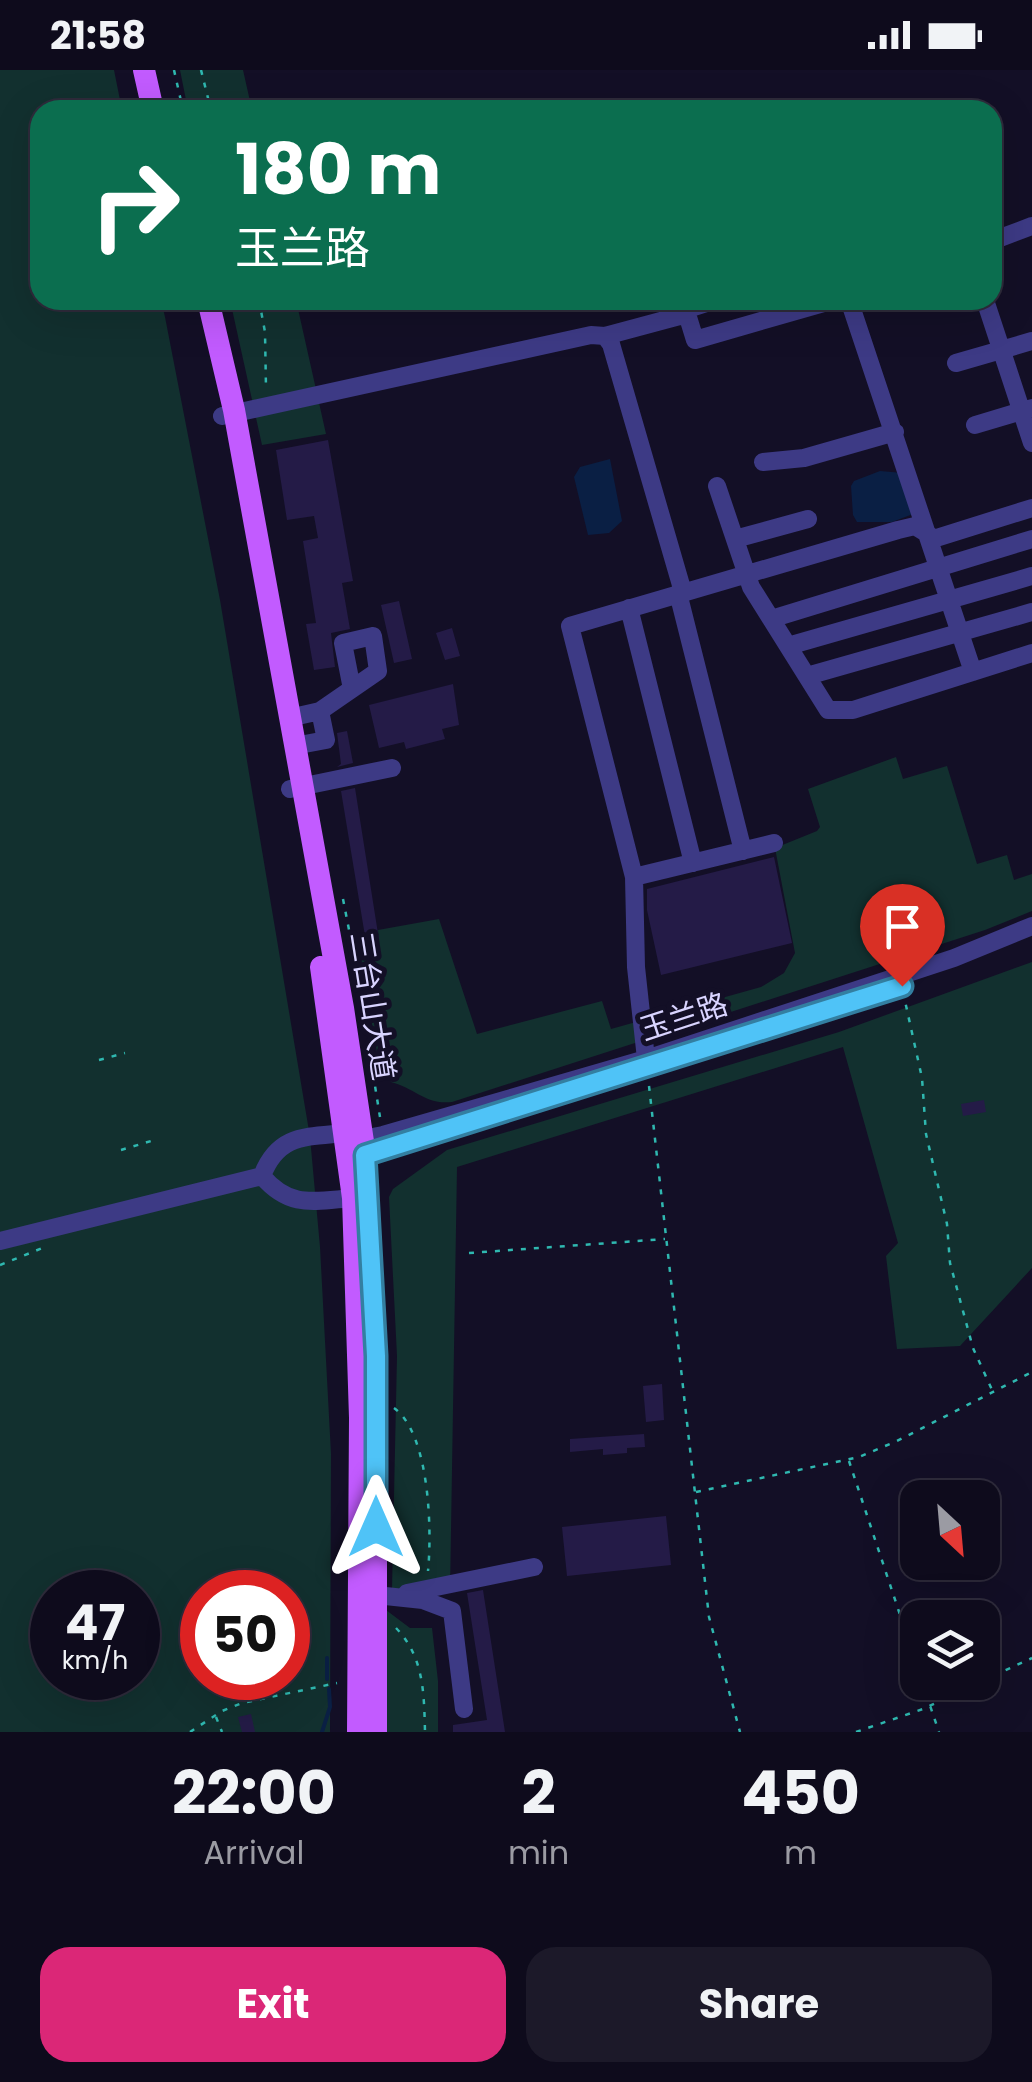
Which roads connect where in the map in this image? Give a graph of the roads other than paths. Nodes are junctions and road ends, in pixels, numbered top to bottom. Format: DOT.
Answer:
graph roads {
  1 [pos="144,70"];
  2 [pos="155,70"];
  3 [pos="151,100"];
  4 [pos="162,100"];
  5 [pos="1032,226"];
  6 [pos="1002,237"];
  7 [pos="200,310"];
  8 [pos="210,310"];
  9 [pos="688,310"];
  10 [pos="799,310"];
  11 [pos="852,310"];
  12 [pos="987,310"];
  13 [pos="687,314"];
  14 [pos="605,336"];
  15 [pos="1032,341"];
  16 [pos="1001,350"];
  17 [pos="956,363"];
  18 [pos="1032,373"];
  19 [pos="1011,379"];
  20 [pos="1027,409"];
  21 [pos="236,413"];
  22 [pos="975,425"];
  23 [pos="895,432"];
  24 [pos="1032,442"];
  25 [pos="763,462"];
  26 [pos="716,486"];
  27 [pos="1032,508"];
  28 [pos="808,518"];
  29 [pos="929,537"];
  30 [pos="734,538"];
  31 [pos="1032,539"];
  32 [pos="939,567"];
  33 [pos="746,573"];
  34 [pos="1032,576"];
  35 [pos="680,593"];
  36 [pos="950,599"];
  37 [pos="629,608"];
  38 [pos="1032,612"];
  39 [pos="771,618"];
  40 [pos="961,632"];
  41 [pos="788,646"];
  42 [pos="1032,652"];
  43 [pos="974,672"];
  44 [pos="807,676"];
  45 [pos="352,689"];
  46 [pos="320,711"];
  47 [pos="288,718"];
  48 [pos="294,746"];
  49 [pos="392,768"];
  50 [pos="296,788"];
  51 [pos="774,843"];
  52 [pos="743,850"];
  53 [pos="693,862"];
  54 [pos="634,877"];
  55 [pos="1032,926"];
  56 [pos="1032,938"];
  57 [pos="646,1063"];
  58 [pos="354,1146"];
  59 [pos="262,1176"];
  60 [pos="353,1198"];
  61 [pos="0,1242"];
  62 [pos="534,1567"];
  63 [pos="384,1596"];
  64 [pos="464,1708"];
  65 [pos="358,1732"];
  66 [pos="376,1732"];
  1 -- 3 [label="main road"];
  2 -- 4 [label="main road"];
  5 -- 6 [label="street"];
  7 -- 21 [label="main road, 三台山大道"];
  8 -- 21 [label="main road, 三台山大道"];
  9 -- 13 [label="street"];
  10 -- 13 [label="street"];
  11 -- 23 [label="street"];
  12 -- 16 [label="street"];
  13 -- 14 [label="street"];
  14 -- 21 [label="street"];
  14 -- 35 [label="street"];
  15 -- 16 [label="street"];
  16 -- 17 [label="street"];
  16 -- 19 [label="street"];
  18 -- 19 [label="street"];
  19 -- 20 [label="street"];
  20 -- 22 [label="street"];
  20 -- 24 [label="street"];
  21 -- 47 [label="main road, 三台山大道"];
  21 -- 50 [label="main road, 三台山大道"];
  23 -- 25 [label="street"];
  23 -- 29 [label="street"];
  26 -- 30 [label="street"];
  27 -- 29 [label="street"];
  28 -- 30 [label="street"];
  29 -- 32 [label="street"];
  29 -- 33 [label="street"];
  30 -- 33 [label="street"];
  31 -- 32 [label="street"];
  32 -- 36 [label="street"];
  32 -- 39 [label="street"];
  33 -- 35 [label="street"];
  33 -- 39 [label="street"];
  34 -- 36 [label="street"];
  35 -- 37 [label="street"];
  35 -- 52 [label="street"];
  36 -- 40 [label="street"];
  36 -- 41 [label="street"];
  37 -- 53 [label="street"];
  37 -- 54 [label="street"];
  38 -- 40 [label="street"];
  39 -- 41 [label="street"];
  40 -- 43 [label="street"];
  40 -- 44 [label="street"];
  41 -- 44 [label="street"];
  42 -- 43 [label="street"];
  43 -- 44 [label="street"];
  45 -- 46 [label="street"];
  46 -- 47 [label="street"];
  46 -- 48 [label="street"];
  47 -- 48 [label="main road, 三台山大道"];
  48 -- 50 [label="main road, 三台山大道"];
  49 -- 50 [label="street"];
  50 -- 58 [label="main road, 三台山大道"];
  51 -- 52 [label="street"];
  52 -- 53 [label="street"];
  53 -- 54 [label="street"];
  54 -- 57 [label="street"];
  55 -- 57 [label="street, 玉兰路"];
  56 -- 57 [label="street, 玉兰路"];
  57 -- 58 [label="street, 玉兰路"];
  58 -- 59 [label="street, 玉兰路"];
  58 -- 60 [label="main road, 三台山大道"];
  58 -- 63 [label="main road, 三台山大道"];
  59 -- 60 [label="street"];
  59 -- 61 [label="street"];
  60 -- 65 [label="main road, 三台山大道"];
  62 -- 63 [label="street"];
  63 -- 64 [label="street"];
  63 -- 66 [label="main road, 三台山大道"];
}
